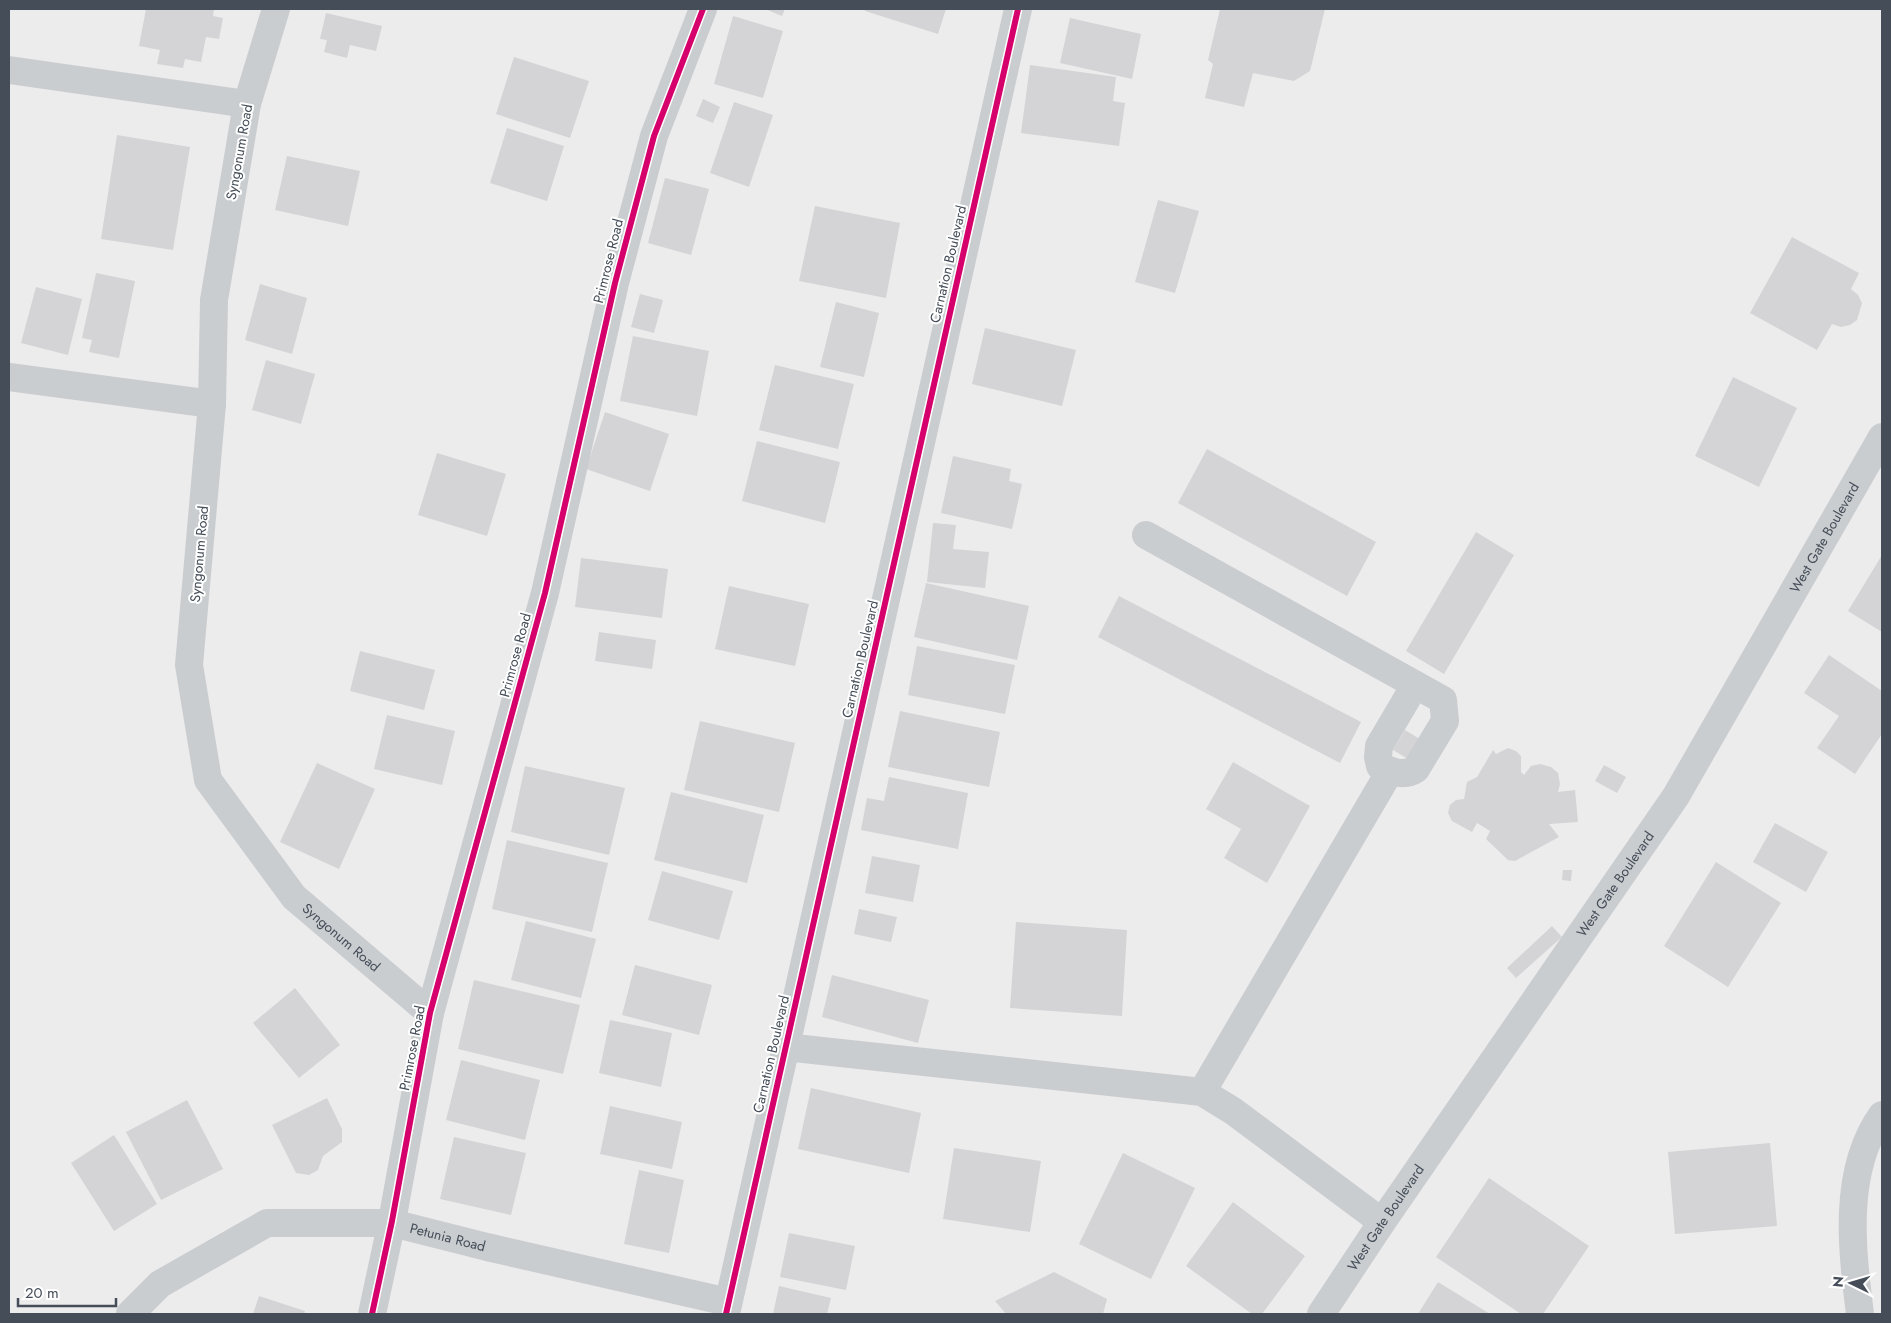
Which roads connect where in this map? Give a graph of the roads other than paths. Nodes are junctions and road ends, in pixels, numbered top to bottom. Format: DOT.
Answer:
graph roads {
  1 [pos="276,9"];
  2 [pos="703,9"];
  3 [pos="1018,9"];
  4 [pos="9,70"];
  5 [pos="247,104"];
  6 [pos="9,377"];
  7 [pos="212,404"];
  8 [pos="1882,436"];
  9 [pos="1146,536"];
  10 [pos="1415,685"];
  11 [pos="1390,771"];
  12 [pos="430,1013"];
  13 [pos="785,1047"];
  14 [pos="1202,1092"];
  15 [pos="1882,1115"];
  16 [pos="1382,1222"];
  17 [pos="392,1223"];
  18 [pos="727,1308"];
  19 [pos="130,1314"];
  20 [pos="372,1314"];
  21 [pos="1321,1314"];
  22 [pos="1860,1314"];
  1 -- 5 [label="street, Syngonum Road"];
  2 -- 12 [label="street, Primrose Road"];
  3 -- 13 [label="street, Carnation Boulevard"];
  4 -- 5 [label="street"];
  5 -- 7 [label="street, Syngonum Road"];
  6 -- 7 [label="street"];
  7 -- 12 [label="street, Syngonum Road"];
  8 -- 16 [label="street, West Gate Boulevard"];
  9 -- 10 [label="street"];
  10 -- 11 [label="street"];
  10 -- 11 [label="street"];
  11 -- 14 [label="street"];
  12 -- 17 [label="street, Primrose Road"];
  13 -- 14 [label="street"];
  13 -- 18 [label="street, Carnation Boulevard"];
  14 -- 16 [label="street"];
  15 -- 22 [label="street"];
  16 -- 21 [label="street, West Gate Boulevard"];
  17 -- 18 [label="street, Petunia Road"];
  17 -- 19 [label="street, Petunia Road"];
  17 -- 20 [label="street, Primrose Road"];
}
